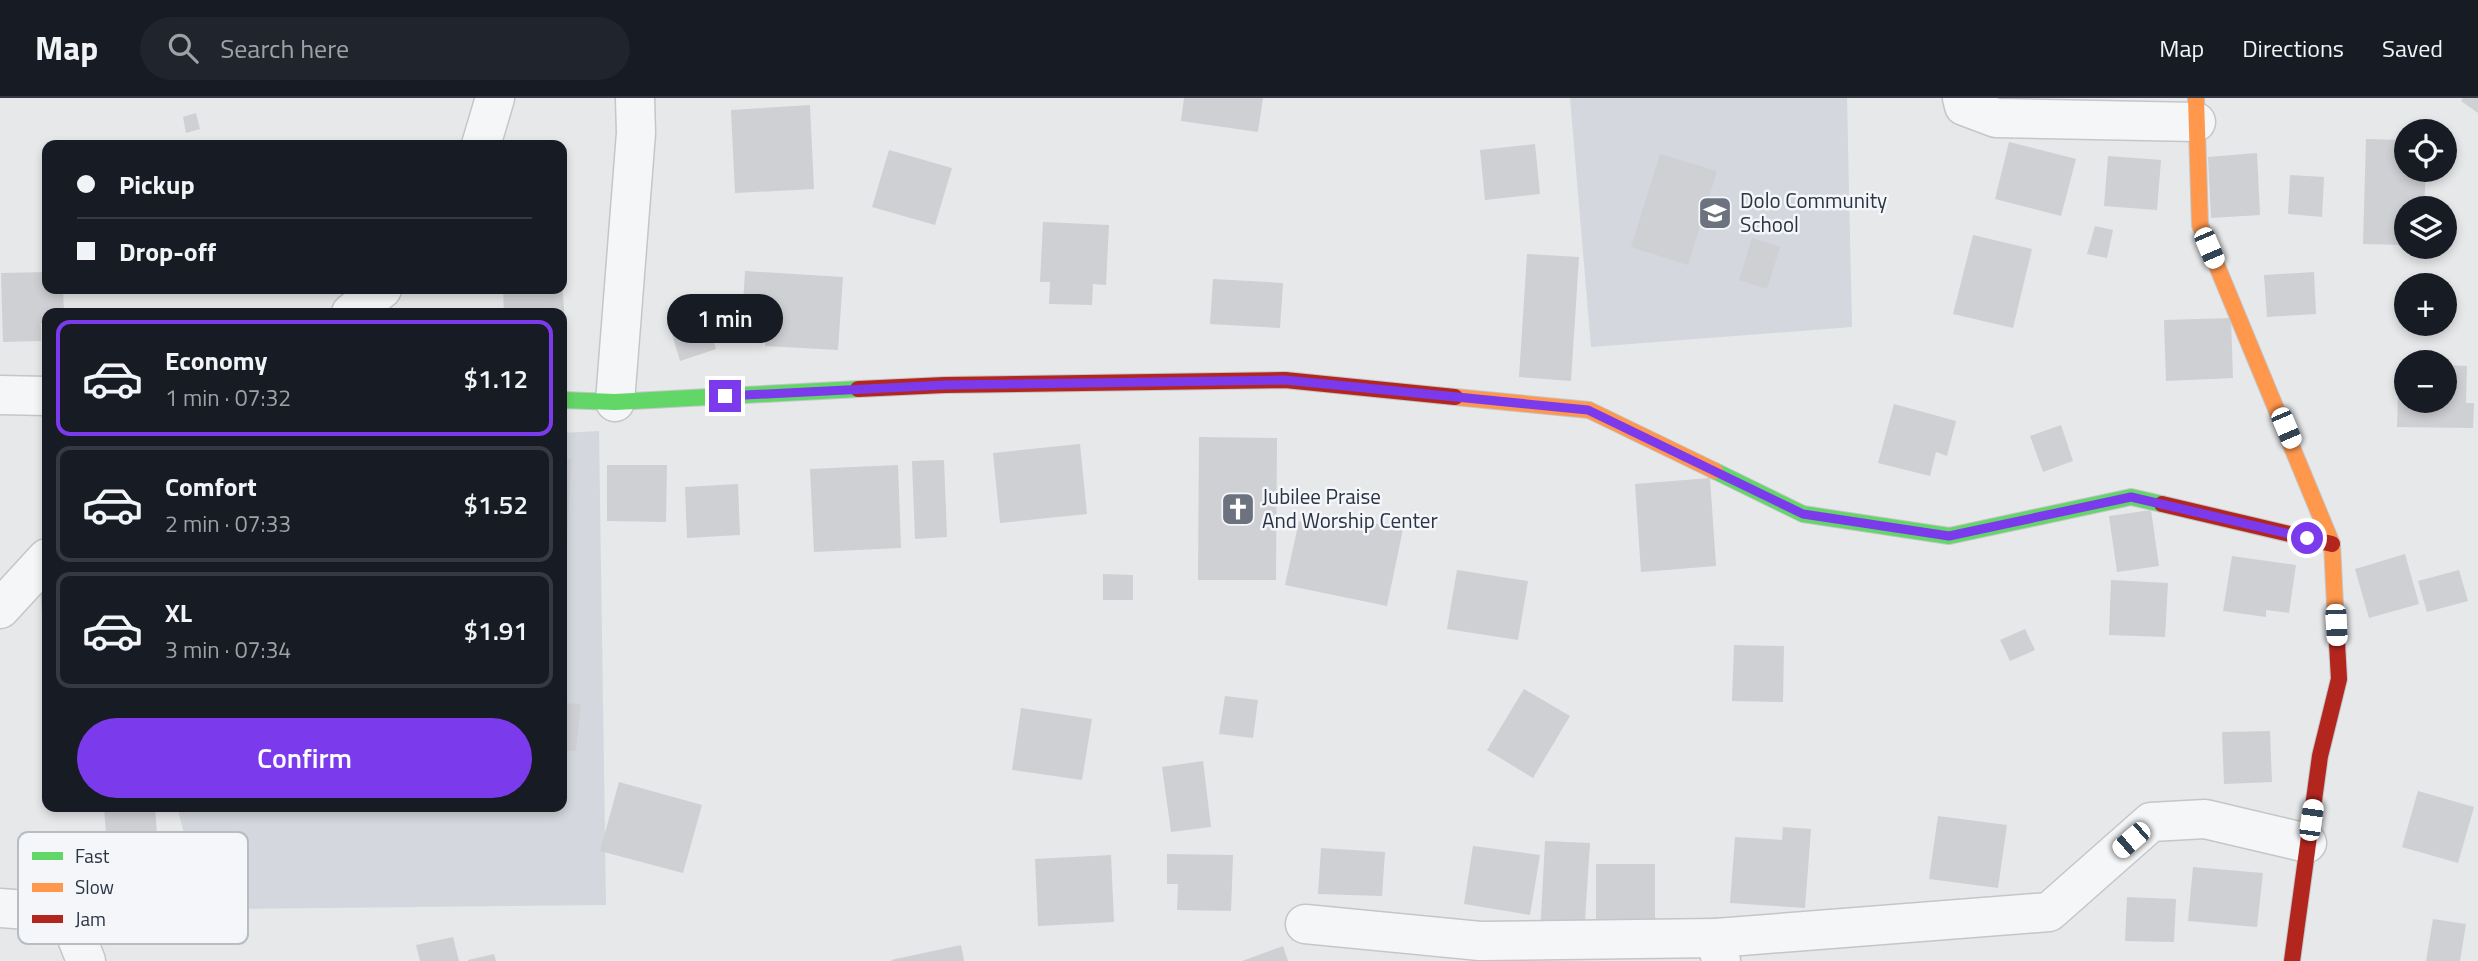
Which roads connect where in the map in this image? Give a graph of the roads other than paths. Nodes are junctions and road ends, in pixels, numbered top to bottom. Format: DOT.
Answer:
graph roads {
  1 [pos="495,98"];
  2 [pos="635,98"];
  3 [pos="1962,98"];
  4 [pos="2196,110"];
  5 [pos="482,140"];
  6 [pos="376,294"];
  7 [pos="357,308"];
  8 [pos="0,395"];
  9 [pos="42,396"];
  10 [pos="567,400"];
  11 [pos="615,402"];
  12 [pos="2332,544"];
  13 [pos="42,564"];
  14 [pos="0,610"];
  15 [pos="2308,843"];
  16 [pos="0,908"];
  17 [pos="18,909"];
  18 [pos="1304,924"];
  19 [pos="79,944"];
  20 [pos="1719,949"];
  21 [pos="1479,951"];
  22 [pos="86,961"];
  23 [pos="2292,961"];
  1 -- 5 [label="street"];
  2 -- 11 [label="street"];
  3 -- 4 [label="street"];
  4 -- 12 [label="street"];
  6 -- 7 [label="street"];
  8 -- 9 [label="street"];
  10 -- 11 [label="street"];
  11 -- 12 [label="street"];
  12 -- 15 [label="street"];
  13 -- 14 [label="street"];
  15 -- 20 [label="street"];
  15 -- 23 [label="street"];
  16 -- 17 [label="street"];
  18 -- 21 [label="street"];
  19 -- 22 [label="street"];
  20 -- 21 [label="street"];
}
